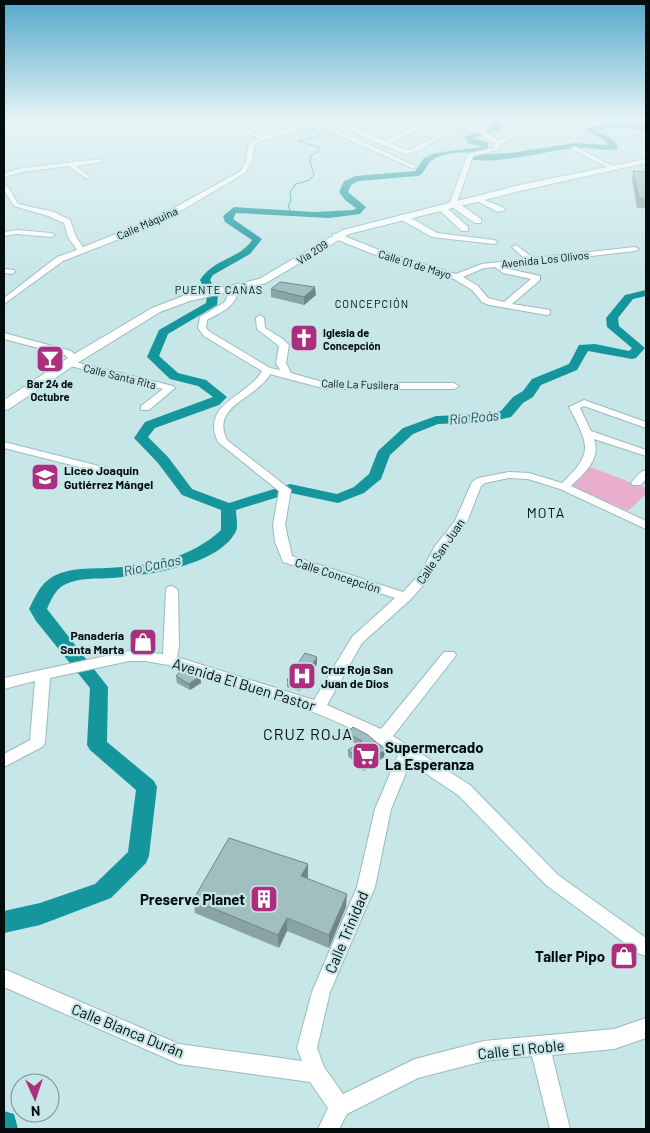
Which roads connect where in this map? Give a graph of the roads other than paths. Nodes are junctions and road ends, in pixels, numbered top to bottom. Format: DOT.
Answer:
graph roads {
  1 [pos="80,172"];
  2 [pos="242,172"];
  3 [pos="463,172"];
  4 [pos="596,172"];
  5 [pos="87,177"];
  6 [pos="4,187"];
  7 [pos="477,199"];
  8 [pos="454,204"];
  9 [pos="442,208"];
  10 [pos="501,210"];
  11 [pos="403,217"];
  12 [pos="478,221"];
  13 [pos="465,229"];
  14 [pos="4,234"];
  15 [pos="51,235"];
  16 [pos="336,236"];
  17 [pos="494,242"];
  18 [pos="516,247"];
  19 [pos="635,249"];
  20 [pos="81,250"];
  21 [pos="532,261"];
  22 [pos="497,264"];
  23 [pos="457,277"];
  24 [pos="234,289"];
  25 [pos="215,293"];
  26 [pos="4,302"];
  27 [pos="506,305"];
  28 [pos="547,312"];
  29 [pos="260,318"];
  30 [pos="4,336"];
  31 [pos="72,361"];
  32 [pos="267,370"];
  33 [pos="287,376"];
  34 [pos="454,386"];
  35 [pos="4,406"];
  36 [pos="145,408"];
  37 [pos="646,425"];
  38 [pos="587,433"];
  39 [pos="4,445"];
  40 [pos="646,454"];
  41 [pos="114,473"];
  42 [pos="646,473"];
  43 [pos="637,483"];
  44 [pos="564,487"];
  45 [pos="646,525"];
  46 [pos="172,590"];
  47 [pos="405,597"];
  48 [pos="449,655"];
  49 [pos="168,660"];
  50 [pos="43,674"];
  51 [pos="4,684"];
  52 [pos="318,706"];
  53 [pos="383,737"];
  54 [pos="407,752"];
  55 [pos="4,761"];
  56 [pos="646,948"];
  57 [pos="4,978"];
  58 [pos="646,1028"];
  59 [pos="540,1047"];
  60 [pos="316,1073"];
  61 [pos="340,1107"];
  62 [pos="328,1129"];
  63 [pos="560,1129"];
  1 -- 5 [label="street"];
  2 -- 20 [label="street, Calle Máquina"];
  3 -- 8 [label="street"];
  4 -- 7 [label="main road, Vía 209"];
  6 -- 20 [label="street"];
  7 -- 8 [label="main road, Vía 209"];
  7 -- 10 [label="street"];
  8 -- 9 [label="main road, Vía 209"];
  8 -- 12 [label="street"];
  9 -- 11 [label="main road, Vía 209"];
  9 -- 13 [label="street"];
  11 -- 16 [label="main road, Vía 209"];
  11 -- 17 [label="street"];
  14 -- 15 [label="street"];
  16 -- 23 [label="street, Calle 01 de Mayo"];
  16 -- 24 [label="main road, Vía 209"];
  18 -- 21 [label="street"];
  19 -- 21 [label="street, Avenida Los Olivos"];
  20 -- 26 [label="street, Calle Máquina"];
  21 -- 22 [label="street, Avenida Los Olivos"];
  22 -- 23 [label="street, Avenida Los Olivos"];
  22 -- 27 [label="street"];
  23 -- 27 [label="street, Calle 01 de Mayo"];
  24 -- 25 [label="main road, Vía 209"];
  24 -- 32 [label="street"];
  25 -- 31 [label="main road, Vía 209"];
  27 -- 28 [label="street, Calle 01 de Mayo"];
  29 -- 33 [label="street"];
  30 -- 31 [label="street"];
  31 -- 35 [label="main road, Vía 209"];
  31 -- 36 [label="street, Calle Santa Rita"];
  32 -- 33 [label="street, Calle La Fusilera"];
  32 -- 47 [label="street, Calle Concepción"];
  33 -- 34 [label="street, Calle La Fusilera"];
  37 -- 38 [label="street"];
  38 -- 40 [label="street"];
  38 -- 44 [label="street"];
  39 -- 41 [label="street"];
  42 -- 43 [label="street"];
  44 -- 45 [label="street, Calle San Juan"];
  44 -- 47 [label="street, Calle San Juan"];
  46 -- 49 [label="street"];
  47 -- 52 [label="street, Calle San Juan"];
  48 -- 53 [label="street"];
  49 -- 50 [label="street, Avenida El Buen Pastor"];
  49 -- 52 [label="street, Avenida El Buen Pastor"];
  50 -- 51 [label="street, Avenida El Buen Pastor"];
  50 -- 55 [label="street"];
  52 -- 53 [label="street, Avenida El Buen Pastor"];
  53 -- 54 [label="street, Avenida El Buen Pastor"];
  54 -- 56 [label="street, Avenida El Buen Pastor"];
  54 -- 60 [label="street, Calle Trinidad"];
  57 -- 60 [label="street, Calle Blanca Durán"];
  58 -- 59 [label="street, Calle El Roble"];
  59 -- 61 [label="street, Calle El Roble"];
  59 -- 63 [label="street"];
  60 -- 61 [label="street, Calle Trinidad"];
  61 -- 62 [label="street"];
}
